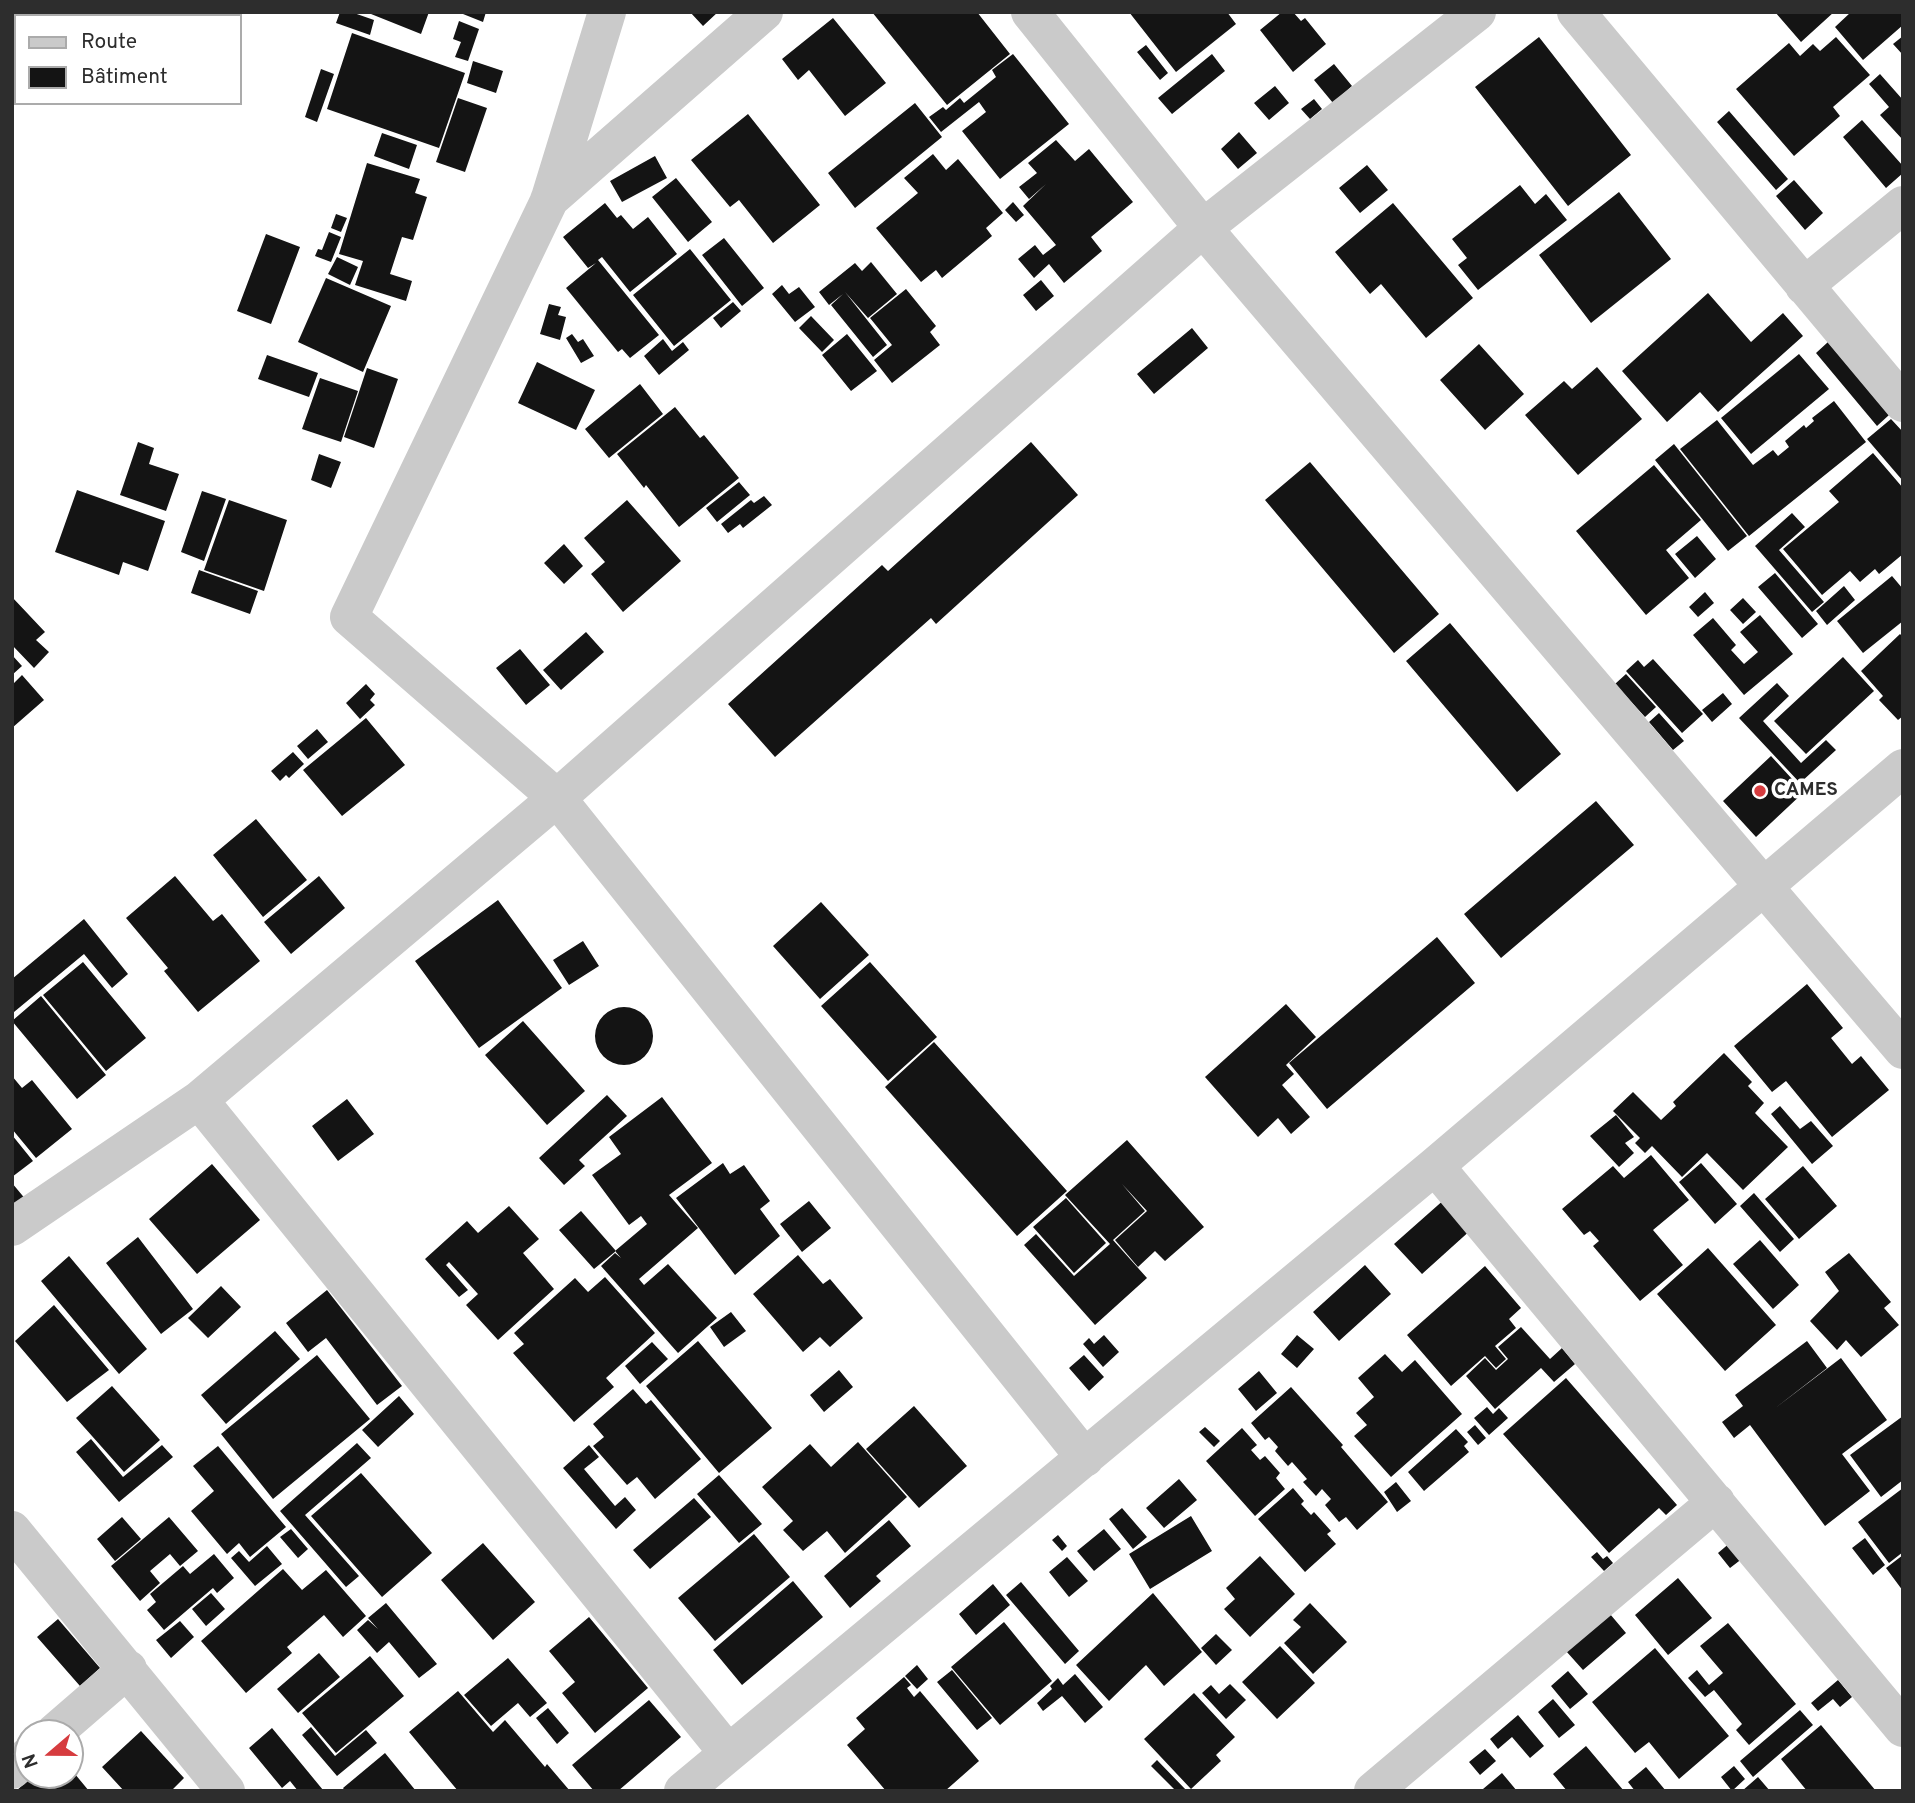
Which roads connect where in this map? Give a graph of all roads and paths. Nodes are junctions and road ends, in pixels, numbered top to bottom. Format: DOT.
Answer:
graph roads {
  1 [pos="607,12"];
  2 [pos="764,12"];
  3 [pos="1030,12"];
  4 [pos="1477,12"];
  5 [pos="1576,12"];
  6 [pos="549,201"];
  7 [pos="1903,205"];
  8 [pos="1203,228"];
  9 [pos="1804,286"];
  10 [pos="1903,403"];
  11 [pos="1903,768"];
  12 [pos="557,798"];
  13 [pos="1762,887"];
  14 [pos="1903,1050"];
  15 [pos="199,1100"];
  16 [pos="1435,1166"];
  17 [pos="12,1227"];
  18 [pos="1085,1458"];
  19 [pos="1716,1502"];
  20 [pos="12,1530"];
  21 [pos="128,1669"];
  22 [pos="70,1719"];
  23 [pos="1903,1728"];
  24 [pos="728,1753"];
  25 [pos="226,1791"];
  26 [pos="683,1791"];
  27 [pos="1373,1791"];
  1 -- 6 [label="street"];
  2 -- 6 [label="street"];
  3 -- 8 [label="street"];
  4 -- 8 [label="street"];
  5 -- 9 [label="street"];
  6 -- 12 [label="street"];
  7 -- 9 [label="street"];
  8 -- 12 [label="street"];
  8 -- 13 [label="street"];
  9 -- 10 [label="street"];
  11 -- 13 [label="street"];
  12 -- 15 [label="street"];
  12 -- 18 [label="street"];
  13 -- 14 [label="street"];
  13 -- 16 [label="street"];
  15 -- 17 [label="street"];
  15 -- 24 [label="street"];
  16 -- 18 [label="street"];
  16 -- 19 [label="street"];
  18 -- 24 [label="street"];
  19 -- 23 [label="street"];
  19 -- 27 [label="street"];
  20 -- 21 [label="street"];
  21 -- 22 [label="street"];
  21 -- 25 [label="street"];
  24 -- 26 [label="street"];
}
